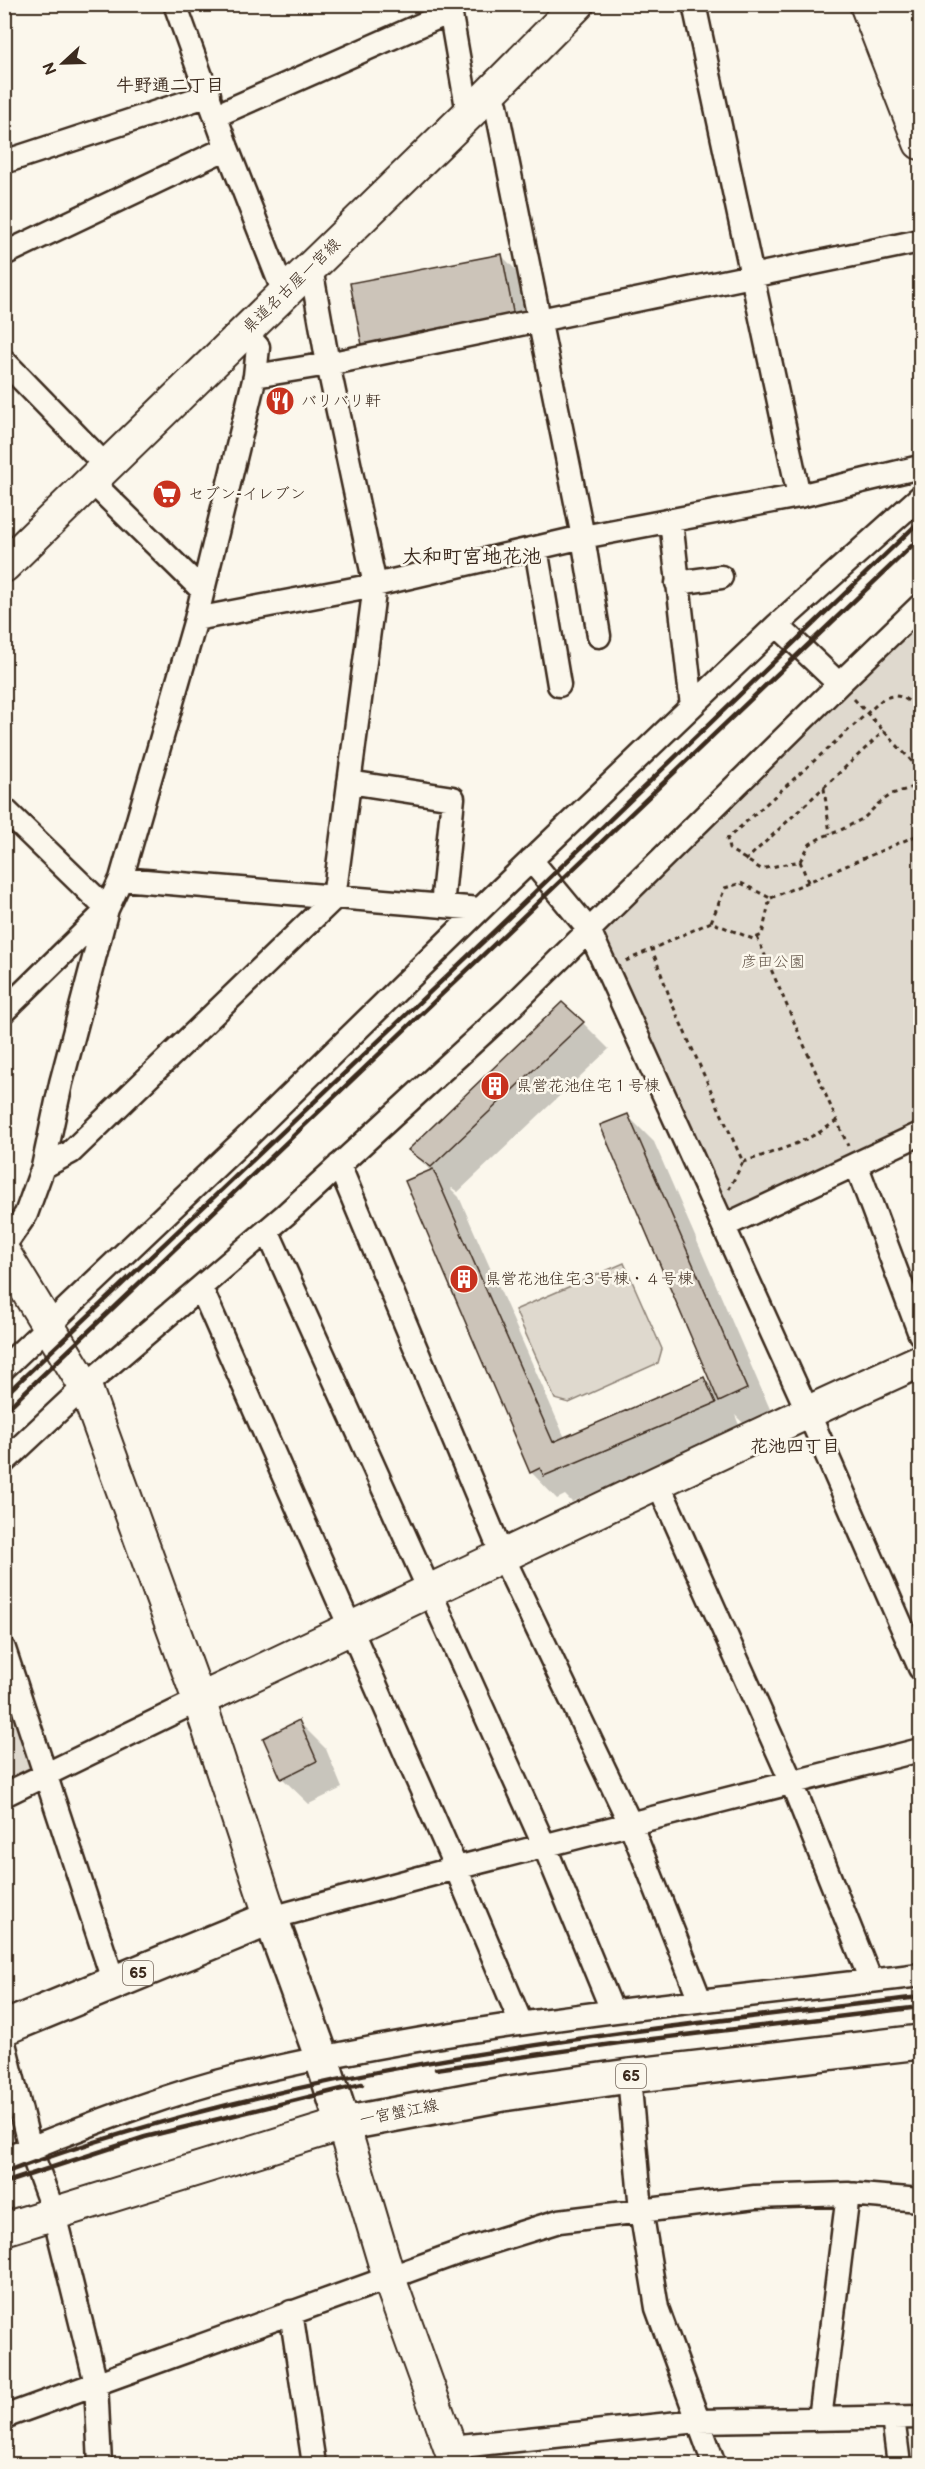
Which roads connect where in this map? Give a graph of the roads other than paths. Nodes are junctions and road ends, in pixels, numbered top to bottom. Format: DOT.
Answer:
graph roads {
  1 [pos="175,4"];
  2 [pos="578,4"];
  3 [pos="694,4"];
  4 [pos="866,4"];
  5 [pos="896,4"];
  6 [pos="910,4"];
  7 [pos="449,8"];
  8 [pos="920,65"];
  9 [pos="213,105"];
  10 [pos="477,105"];
  11 [pos="921,143"];
  12 [pos="227,148"];
  13 [pos="4,162"];
  14 [pos="921,241"];
  15 [pos="4,254"];
  16 [pos="311,268"];
  17 [pos="750,278"];
  18 [pos="284,293"];
  19 [pos="539,321"];
  20 [pos="244,332"];
  21 [pos="4,361"];
  22 [pos="328,364"];
  23 [pos="255,376"];
  24 [pos="921,467"];
  25 [pos="99,473"];
  26 [pos="799,496"];
  27 [pos="921,497"];
  28 [pos="671,521"];
  29 [pos="583,537"];
  30 [pos="536,548"];
  31 [pos="4,566"];
  32 [pos="721,577"];
  33 [pos="677,583"];
  34 [pos="375,585"];
  35 [pos="202,591"];
  36 [pos="921,606"];
  37 [pos="196,619"];
  38 [pos="777,625"];
  39 [pos="599,636"];
  40 [pos="839,684"];
  41 [pos="559,685"];
  42 [pos="692,706"];
  43 [pos="349,782"];
  44 [pos="4,808"];
  45 [pos="531,860"];
  46 [pos="121,879"];
  47 [pos="334,898"];
  48 [pos="442,906"];
  49 [pos="107,909"];
  50 [pos="480,909"];
  51 [pos="589,930"];
  52 [pos="4,1011"];
  53 [pos="921,1134"];
  54 [pos="856,1164"];
  55 [pos="339,1165"];
  56 [pos="43,1167"];
  57 [pos="720,1219"];
  58 [pos="267,1230"];
  59 [pos="4,1246"];
  60 [pos="4,1253"];
  61 [pos="201,1288"];
  62 [pos="50,1324"];
  63 [pos="921,1334"];
  64 [pos="921,1361"];
  65 [pos="4,1368"];
  66 [pos="85,1386"];
  67 [pos="808,1412"];
  68 [pos="4,1462"];
  69 [pos="658,1483"];
  70 [pos="503,1557"];
  71 [pos="429,1592"];
  72 [pos="350,1629"];
  73 [pos="4,1649"];
  74 [pos="921,1668"];
  75 [pos="199,1700"];
  76 [pos="921,1750"];
  77 [pos="46,1774"];
  78 [pos="792,1783"];
  79 [pos="4,1795"];
  80 [pos="630,1824"];
  81 [pos="544,1845"];
  82 [pos="456,1868"];
  83 [pos="271,1918"];
  84 [pos="921,1975"];
  85 [pos="871,1981"];
  86 [pos="114,1983"];
  87 [pos="700,2000"];
  88 [pos="612,2010"];
  89 [pos="521,2023"];
  90 [pos="4,2028"];
  91 [pos="921,2042"];
  92 [pos="4,2043"];
  93 [pos="322,2059"];
  94 [pos="629,2076"];
  95 [pos="343,2124"];
  96 [pos="30,2148"];
  97 [pos="4,2158"];
  98 [pos="848,2194"];
  99 [pos="921,2200"];
  100 [pos="641,2210"];
  101 [pos="54,2214"];
  102 [pos="4,2229"];
  103 [pos="389,2278"];
  104 [pos="291,2312"];
  105 [pos="96,2383"];
  106 [pos="4,2417"];
  107 [pos="921,2417"];
  108 [pos="893,2418"];
  109 [pos="820,2419"];
  110 [pos="698,2421"];
  111 [pos="454,2456"];
  112 [pos="100,2464"];
  113 [pos="314,2464"];
  114 [pos="714,2464"];
  115 [pos="899,2464"];
  1 -- 9 [label="street"];
  2 -- 10 [label="street, 県道名古屋一宮線"];
  3 -- 17 [label="street"];
  4 -- 11 [label="street"];
  5 -- 8 [label="street"];
  6 -- 8 [label="street"];
  7 -- 9 [label="street"];
  7 -- 10 [label="street"];
  9 -- 12 [label="street"];
  9 -- 13 [label="street"];
  10 -- 16 [label="street, 県道名古屋一宮線"];
  10 -- 19 [label="street"];
  12 -- 15 [label="street"];
  12 -- 18 [label="street"];
  14 -- 17 [label="street"];
  16 -- 18 [label="street, 県道名古屋一宮線"];
  16 -- 22 [label="street"];
  17 -- 19 [label="street"];
  17 -- 26 [label="street"];
  18 -- 20 [label="street, 県道名古屋一宮線"];
  19 -- 22 [label="street"];
  19 -- 29 [label="street"];
  20 -- 23 [label="street"];
  20 -- 25 [label="street, 県道名古屋一宮線"];
  21 -- 25 [label="street"];
  22 -- 23 [label="street"];
  22 -- 34 [label="street"];
  23 -- 35 [label="street"];
  24 -- 26 [label="street"];
  25 -- 31 [label="street, 県道名古屋一宮線"];
  25 -- 35 [label="street"];
  26 -- 28 [label="street"];
  27 -- 38 [label="street"];
  28 -- 29 [label="street"];
  28 -- 33 [label="street"];
  29 -- 30 [label="street"];
  29 -- 39 [label="street"];
  30 -- 34 [label="street"];
  30 -- 41 [label="street"];
  32 -- 33 [label="street"];
  33 -- 42 [label="street"];
  34 -- 37 [label="street"];
  34 -- 43 [label="street"];
  35 -- 37 [label="street"];
  36 -- 40 [label="street"];
  37 -- 46 [label="street"];
  38 -- 40 [label="street"];
  38 -- 42 [label="street"];
  40 -- 51 [label="street"];
  42 -- 45 [label="street"];
  43 -- 47 [label="street"];
  43 -- 48 [label="street"];
  44 -- 49 [label="street"];
  45 -- 50 [label="street"];
  45 -- 51 [label="street"];
  46 -- 47 [label="street"];
  46 -- 49 [label="street"];
  47 -- 48 [label="street"];
  47 -- 56 [label="street"];
  48 -- 50 [label="street"];
  49 -- 52 [label="street"];
  49 -- 56 [label="street"];
  50 -- 62 [label="street"];
  51 -- 55 [label="street"];
  51 -- 57 [label="street"];
  53 -- 54 [label="street"];
  54 -- 57 [label="street"];
  54 -- 63 [label="street"];
  55 -- 58 [label="street"];
  55 -- 70 [label="street"];
  56 -- 59 [label="street"];
  57 -- 67 [label="street"];
  58 -- 61 [label="street"];
  58 -- 71 [label="street"];
  60 -- 62 [label="street"];
  61 -- 66 [label="street"];
  61 -- 72 [label="street"];
  62 -- 65 [label="street"];
  62 -- 66 [label="street"];
  64 -- 67 [label="street"];
  66 -- 68 [label="street"];
  66 -- 75 [label="street"];
  67 -- 69 [label="street"];
  67 -- 74 [label="street"];
  69 -- 70 [label="street"];
  69 -- 78 [label="street"];
  70 -- 71 [label="street"];
  70 -- 80 [label="street"];
  71 -- 72 [label="street"];
  71 -- 81 [label="street"];
  72 -- 75 [label="street"];
  72 -- 82 [label="street"];
  73 -- 77 [label="street"];
  75 -- 77 [label="street"];
  75 -- 83 [label="street"];
  76 -- 78 [label="street"];
  77 -- 79 [label="street"];
  77 -- 86 [label="street"];
  78 -- 80 [label="street"];
  78 -- 85 [label="street"];
  80 -- 81 [label="street"];
  80 -- 87 [label="street"];
  81 -- 82 [label="street"];
  81 -- 88 [label="street"];
  82 -- 83 [label="street"];
  82 -- 89 [label="street"];
  83 -- 86 [label="main road, 65"];
  83 -- 93 [label="main road, 一宮蟹江線"];
  84 -- 85 [label="street"];
  85 -- 87 [label="street"];
  86 -- 90 [label="main road, 65"];
  87 -- 88 [label="street"];
  88 -- 89 [label="street"];
  89 -- 93 [label="street"];
  91 -- 94 [label="main road, 一宮蟹江線 / 65"];
  92 -- 96 [label="street"];
  93 -- 95 [label="main road, 一宮蟹江線"];
  93 -- 96 [label="street"];
  94 -- 95 [label="main road, 一宮蟹江線 / 65"];
  94 -- 100 [label="street"];
  95 -- 101 [label="street"];
  95 -- 103 [label="street"];
  96 -- 97 [label="street"];
  96 -- 101 [label="street"];
  98 -- 99 [label="street"];
  98 -- 100 [label="street"];
  98 -- 109 [label="street"];
  100 -- 103 [label="street"];
  100 -- 110 [label="street"];
  101 -- 102 [label="street"];
  101 -- 105 [label="street"];
  103 -- 104 [label="street"];
  103 -- 111 [label="street"];
  104 -- 105 [label="street"];
  104 -- 113 [label="street"];
  105 -- 106 [label="street"];
  105 -- 112 [label="street"];
  107 -- 108 [label="street"];
  108 -- 109 [label="street"];
  108 -- 115 [label="street"];
  109 -- 110 [label="street"];
  110 -- 111 [label="street"];
  110 -- 114 [label="street"];
}
